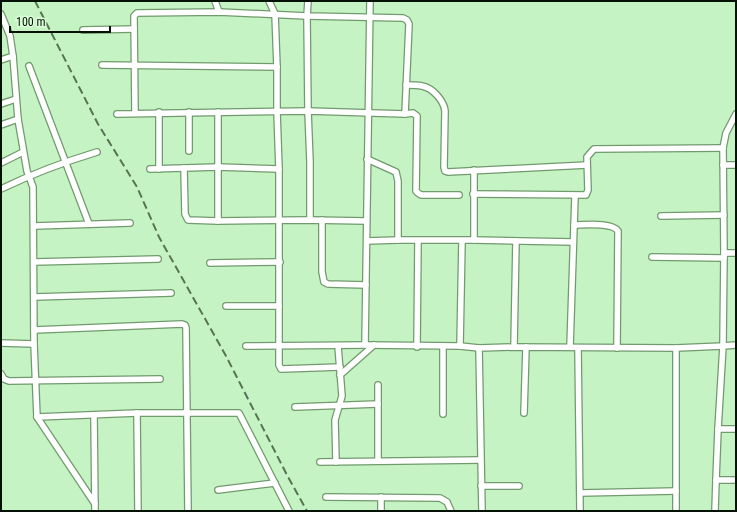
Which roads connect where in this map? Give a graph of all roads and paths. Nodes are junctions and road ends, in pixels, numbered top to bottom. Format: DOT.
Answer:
graph roads {
  1 [pos="216,1"];
  2 [pos="268,1"];
  3 [pos="308,1"];
  4 [pos="370,1"];
  5 [pos="219,12"];
  6 [pos="1,14"];
  7 [pos="275,14"];
  8 [pos="307,16"];
  9 [pos="370,16"];
  10 [pos="134,29"];
  11 [pos="83,30"];
  12 [pos="13,56"];
  13 [pos="1,60"];
  14 [pos="102,65"];
  15 [pos="29,66"];
  16 [pos="134,66"];
  17 [pos="277,67"];
  18 [pos="406,85"];
  19 [pos="16,99"];
  20 [pos="1,104"];
  21 [pos="308,111"];
  22 [pos="159,112"];
  23 [pos="189,112"];
  24 [pos="218,112"];
  25 [pos="277,112"];
  26 [pos="135,113"];
  27 [pos="117,114"];
  28 [pos="367,114"];
  29 [pos="405,114"];
  30 [pos="736,114"];
  31 [pos="18,119"];
  32 [pos="1,125"];
  33 [pos="724,148"];
  34 [pos="188,151"];
  35 [pos="23,152"];
  36 [pos="97,152"];
  37 [pos="367,159"];
  38 [pos="65,162"];
  39 [pos="1,163"];
  40 [pos="587,165"];
  41 [pos="723,165"];
  42 [pos="736,165"];
  43 [pos="218,167"];
  44 [pos="184,168"];
  45 [pos="150,169"];
  46 [pos="159,169"];
  47 [pos="279,169"];
  48 [pos="474,170"];
  49 [pos="28,176"];
  50 [pos="1,189"];
  51 [pos="473,194"];
  52 [pos="458,195"];
  53 [pos="575,196"];
  54 [pos="724,215"];
  55 [pos="661,216"];
  56 [pos="310,220"];
  57 [pos="322,220"];
  58 [pos="218,221"];
  59 [pos="278,221"];
  60 [pos="366,221"];
  61 [pos="130,223"];
  62 [pos="89,224"];
  63 [pos="574,225"];
  64 [pos="34,226"];
  65 [pos="398,240"];
  66 [pos="474,240"];
  67 [pos="367,241"];
  68 [pos="418,241"];
  69 [pos="462,241"];
  70 [pos="516,241"];
  71 [pos="572,242"];
  72 [pos="736,253"];
  73 [pos="724,255"];
  74 [pos="652,257"];
  75 [pos="158,259"];
  76 [pos="34,262"];
  77 [pos="280,262"];
  78 [pos="210,263"];
  79 [pos="366,285"];
  80 [pos="171,293"];
  81 [pos="34,296"];
  82 [pos="226,306"];
  83 [pos="279,306"];
  84 [pos="34,330"];
  85 [pos="1,344"];
  86 [pos="34,344"];
  87 [pos="279,345"];
  88 [pos="364,345"];
  89 [pos="736,345"];
  90 [pos="246,346"];
  91 [pos="338,346"];
  92 [pos="374,346"];
  93 [pos="443,346"];
  94 [pos="460,346"];
  95 [pos="723,346"];
  96 [pos="417,347"];
  97 [pos="514,347"];
  98 [pos="526,347"];
  99 [pos="570,347"];
  100 [pos="479,348"];
  101 [pos="578,348"];
  102 [pos="617,348"];
  103 [pos="676,348"];
  104 [pos="340,367"];
  105 [pos="1,374"];
  106 [pos="340,374"];
  107 [pos="160,379"];
  108 [pos="35,381"];
  109 [pos="378,385"];
  110 [pos="378,404"];
  111 [pos="295,406"];
  112 [pos="339,406"];
  113 [pos="187,412"];
  114 [pos="137,413"];
  115 [pos="524,413"];
  116 [pos="443,414"];
  117 [pos="94,415"];
  118 [pos="37,417"];
  119 [pos="718,429"];
  120 [pos="736,429"];
  121 [pos="480,460"];
  122 [pos="378,461"];
  123 [pos="320,462"];
  124 [pos="336,462"];
  125 [pos="716,480"];
  126 [pos="736,480"];
  127 [pos="275,483"];
  128 [pos="481,486"];
  129 [pos="519,486"];
  130 [pos="218,490"];
  131 [pos="676,491"];
  132 [pos="580,493"];
  133 [pos="326,497"];
  134 [pos="380,497"];
  135 [pos="95,504"];
  136 [pos="95,511"];
  137 [pos="138,511"];
  138 [pos="188,511"];
  139 [pos="289,511"];
  140 [pos="381,511"];
  141 [pos="451,511"];
  142 [pos="482,511"];
  143 [pos="580,511"];
  144 [pos="676,511"];
  145 [pos="715,511"];
  1 -- 5 [label="street"];
  2 -- 7 [label="street"];
  3 -- 8 [label="street"];
  4 -- 9 [label="street"];
  5 -- 7 [label="street"];
  5 -- 10 [label="street"];
  6 -- 12 [label="street"];
  7 -- 8 [label="street"];
  7 -- 17 [label="street"];
  8 -- 9 [label="street"];
  8 -- 21 [label="street"];
  9 -- 18 [label="street"];
  9 -- 28 [label="street"];
  10 -- 11 [label="street"];
  10 -- 16 [label="street"];
  12 -- 13 [label="street"];
  12 -- 19 [label="street"];
  14 -- 16 [label="street"];
  15 -- 38 [label="street"];
  16 -- 17 [label="street"];
  16 -- 26 [label="street"];
  17 -- 25 [label="street"];
  18 -- 29 [label="street"];
  18 -- 48 [label="street"];
  19 -- 20 [label="street"];
  19 -- 31 [label="street"];
  21 -- 25 [label="street"];
  21 -- 28 [label="street"];
  21 -- 56 [label="street"];
  22 -- 23 [label="street"];
  22 -- 26 [label="street"];
  22 -- 46 [label="street"];
  23 -- 24 [label="street"];
  23 -- 34 [label="street"];
  24 -- 25 [label="street"];
  24 -- 43 [label="street"];
  25 -- 47 [label="street"];
  26 -- 27 [label="street"];
  28 -- 29 [label="street"];
  28 -- 37 [label="street"];
  29 -- 52 [label="street"];
  30 -- 33 [label="street"];
  31 -- 32 [label="street"];
  31 -- 35 [label="street"];
  33 -- 40 [label="street"];
  33 -- 41 [label="street"];
  35 -- 39 [label="street"];
  35 -- 49 [label="street"];
  36 -- 38 [label="street"];
  37 -- 60 [label="street"];
  37 -- 65 [label="street"];
  38 -- 49 [label="street"];
  38 -- 62 [label="street"];
  40 -- 48 [label="street"];
  40 -- 53 [label="street"];
  41 -- 42 [label="street"];
  41 -- 54 [label="street"];
  43 -- 44 [label="street"];
  43 -- 47 [label="street"];
  43 -- 58 [label="street"];
  44 -- 46 [label="street"];
  44 -- 58 [label="street"];
  45 -- 46 [label="street"];
  47 -- 59 [label="street"];
  48 -- 51 [label="street"];
  49 -- 50 [label="street"];
  49 -- 64 [label="street"];
  51 -- 53 [label="street"];
  51 -- 66 [label="street"];
  53 -- 63 [label="street"];
  54 -- 55 [label="street"];
  54 -- 73 [label="street"];
  56 -- 57 [label="street"];
  56 -- 59 [label="street"];
  57 -- 60 [label="street"];
  57 -- 79 [label="street"];
  58 -- 59 [label="street"];
  59 -- 77 [label="street"];
  60 -- 67 [label="street"];
  61 -- 62 [label="street"];
  62 -- 64 [label="street"];
  63 -- 71 [label="street"];
  63 -- 102 [label="street"];
  64 -- 76 [label="street"];
  65 -- 67 [label="street"];
  65 -- 68 [label="street"];
  66 -- 69 [label="street"];
  66 -- 70 [label="street"];
  67 -- 79 [label="street"];
  68 -- 69 [label="street"];
  68 -- 96 [label="street"];
  69 -- 94 [label="street"];
  70 -- 71 [label="street"];
  70 -- 97 [label="street"];
  71 -- 99 [label="street"];
  72 -- 73 [label="street"];
  73 -- 74 [label="street"];
  73 -- 95 [label="street"];
  75 -- 76 [label="street"];
  76 -- 81 [label="street"];
  77 -- 78 [label="street"];
  77 -- 83 [label="street"];
  79 -- 88 [label="street"];
  80 -- 81 [label="street"];
  81 -- 84 [label="street"];
  82 -- 83 [label="street"];
  83 -- 87 [label="street"];
  84 -- 86 [label="street"];
  84 -- 113 [label="street"];
  85 -- 86 [label="street"];
  86 -- 108 [label="street"];
  87 -- 90 [label="street"];
  87 -- 91 [label="street"];
  87 -- 104 [label="street"];
  88 -- 91 [label="street"];
  88 -- 92 [label="street"];
  89 -- 95 [label="street"];
  91 -- 104 [label="street"];
  92 -- 96 [label="street"];
  92 -- 106 [label="street"];
  93 -- 94 [label="street"];
  93 -- 96 [label="street"];
  93 -- 116 [label="street"];
  94 -- 100 [label="street"];
  95 -- 103 [label="street"];
  95 -- 119 [label="street"];
  97 -- 98 [label="street"];
  97 -- 100 [label="street"];
  98 -- 99 [label="street"];
  98 -- 115 [label="street"];
  99 -- 101 [label="street"];
  100 -- 121 [label="street"];
  101 -- 102 [label="street"];
  101 -- 132 [label="street"];
  102 -- 103 [label="street"];
  103 -- 131 [label="street"];
  104 -- 106 [label="street"];
  105 -- 108 [label="street"];
  106 -- 112 [label="street"];
  107 -- 108 [label="street"];
  108 -- 118 [label="street"];
  109 -- 110 [label="street"];
  110 -- 112 [label="street"];
  110 -- 122 [label="street"];
  111 -- 112 [label="street"];
  112 -- 124 [label="street"];
  113 -- 114 [label="street"];
  113 -- 127 [label="street"];
  113 -- 138 [label="street"];
  114 -- 117 [label="street"];
  114 -- 137 [label="street"];
  117 -- 118 [label="street"];
  117 -- 135 [label="street"];
  118 -- 135 [label="street"];
  119 -- 120 [label="street"];
  119 -- 125 [label="street"];
  121 -- 122 [label="street"];
  121 -- 128 [label="street"];
  122 -- 124 [label="street"];
  123 -- 124 [label="street"];
  125 -- 126 [label="street"];
  125 -- 145 [label="street"];
  127 -- 130 [label="street"];
  127 -- 139 [label="street"];
  128 -- 129 [label="street"];
  128 -- 142 [label="street"];
  131 -- 132 [label="street"];
  131 -- 144 [label="street"];
  132 -- 143 [label="street"];
  133 -- 134 [label="street"];
  134 -- 140 [label="street"];
  134 -- 141 [label="street"];
  135 -- 136 [label="street"];
}
